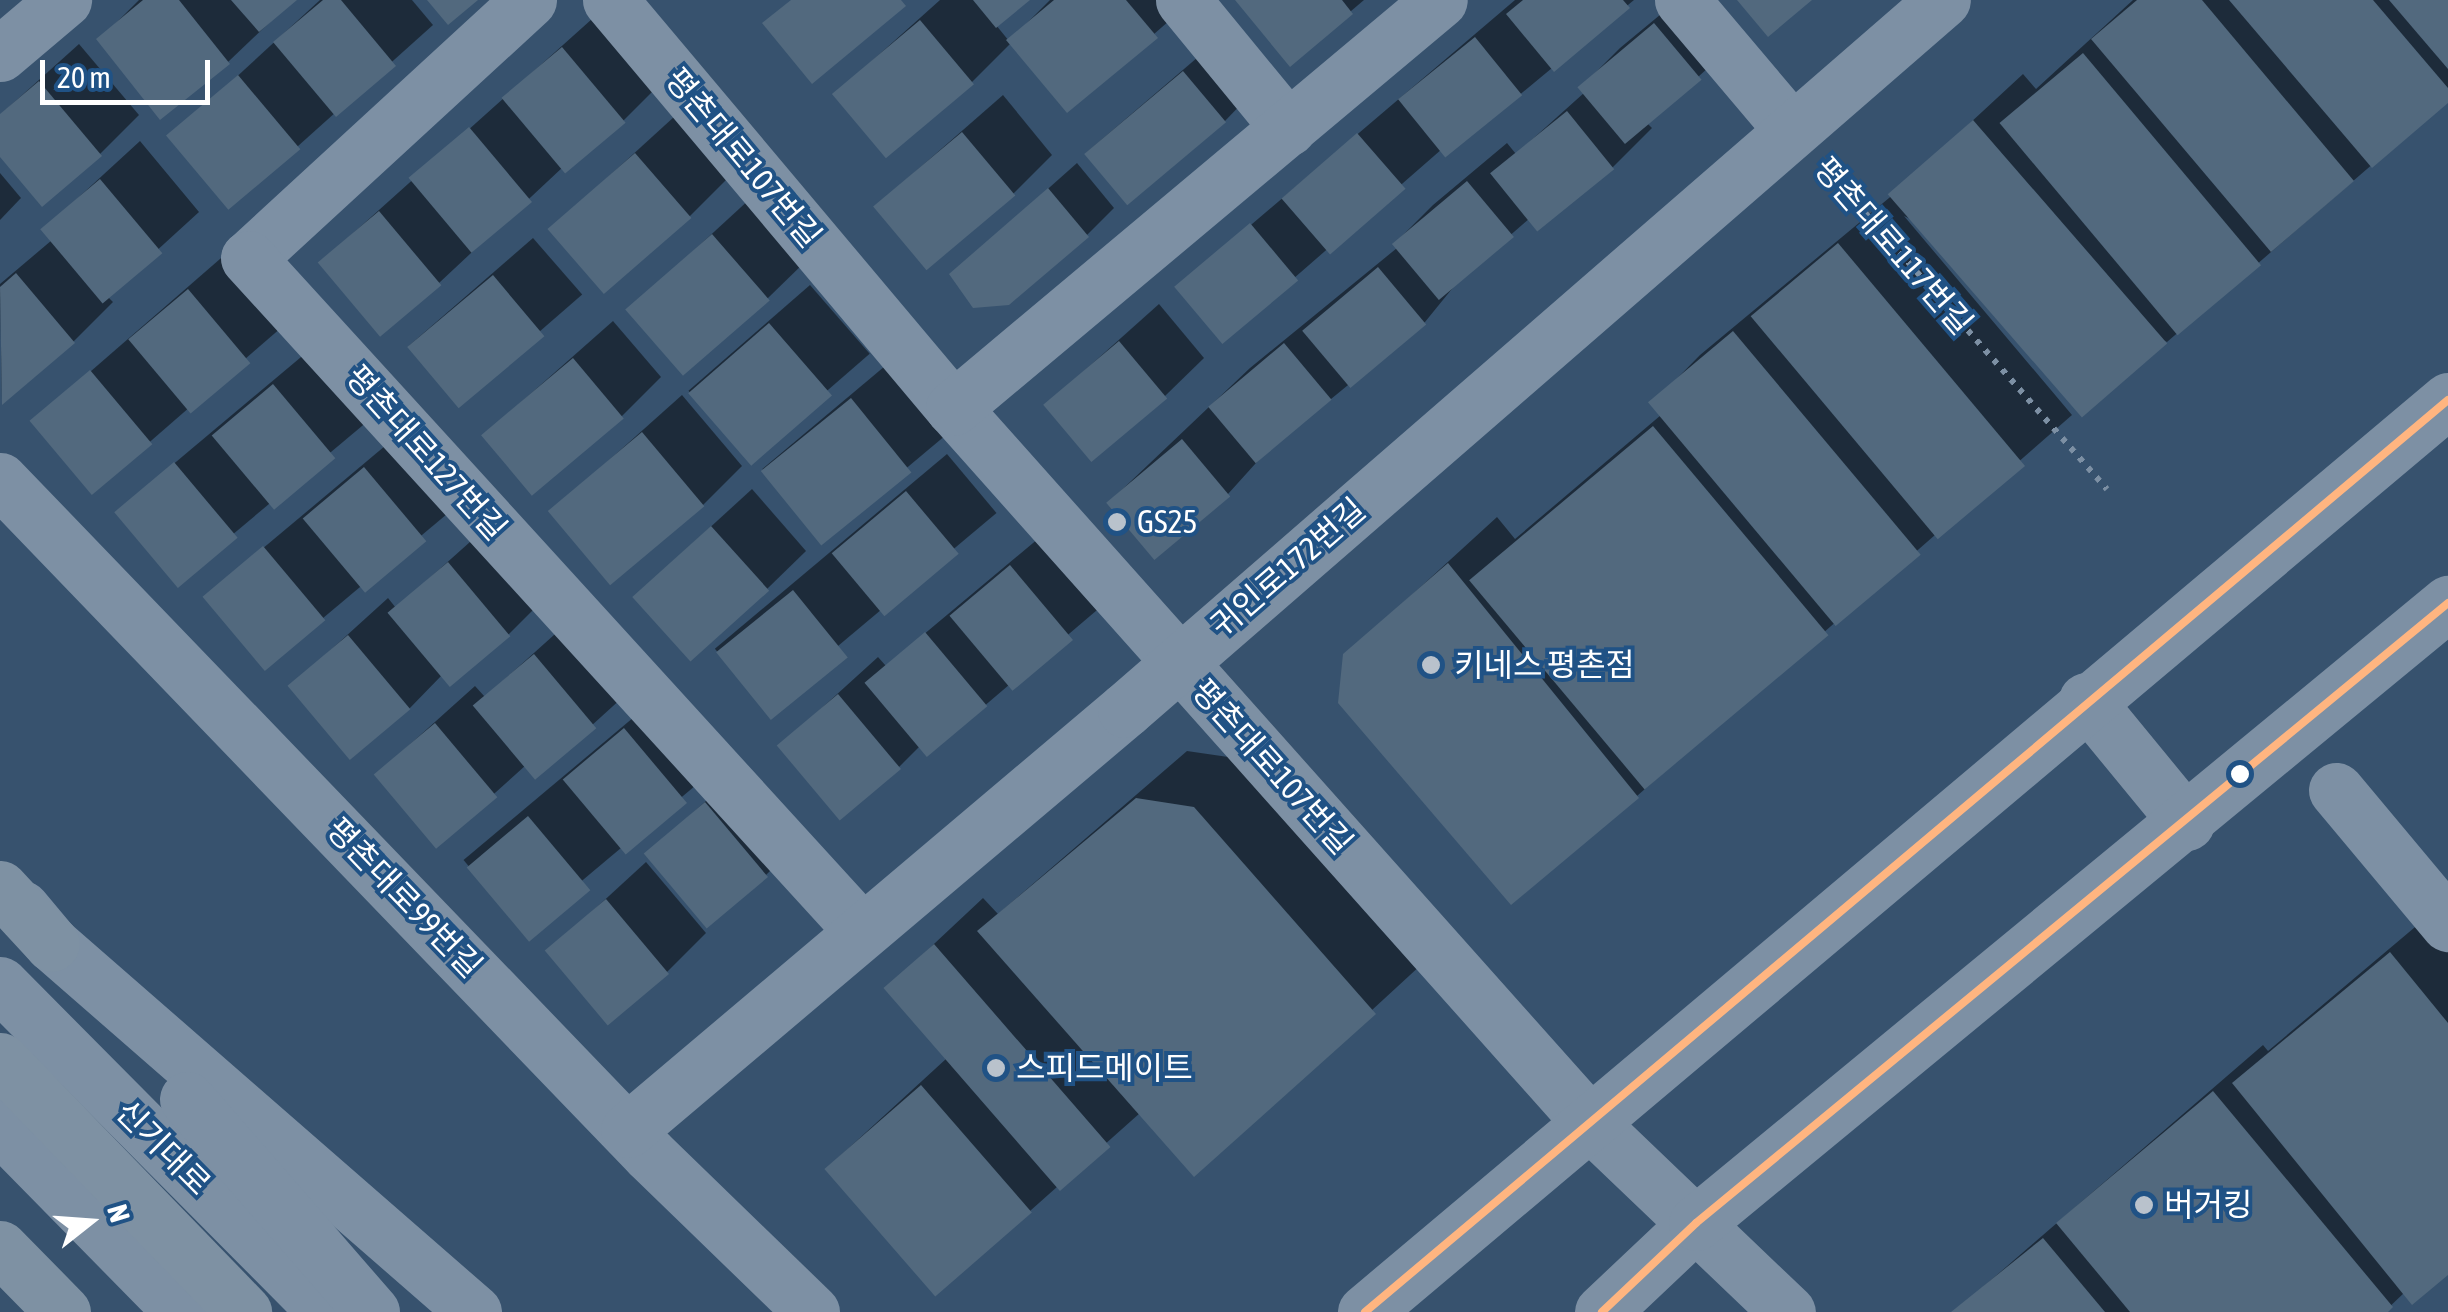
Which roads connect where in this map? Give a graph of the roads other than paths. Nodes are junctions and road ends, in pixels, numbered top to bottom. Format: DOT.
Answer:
graph roads {
  1 [pos="64,0"];
  2 [pos="529,0"];
  3 [pos="610,0"];
  4 [pos="1183,0"];
  5 [pos="1440,0"];
  6 [pos="1682,0"];
  7 [pos="1943,0"];
  8 [pos="0,54"];
  9 [pos="1288,128"];
  10 [pos="1791,129"];
  11 [pos="2448,400"];
  12 [pos="954,408"];
  13 [pos="0,480"];
  14 [pos="2448,604"];
  15 [pos="1178,664"];
  16 [pos="2086,700"];
  17 [pos="2336,790"];
  18 [pos="2187,823"];
  19 [pos="0,885"];
  20 [pos="2448,924"];
  21 [pos="860,929"];
  22 [pos="52,944"];
  23 [pos="0,984"];
  24 [pos="0,1060"];
  25 [pos="1592,1125"];
  26 [pos="0,1127"];
  27 [pos="628,1130"];
  28 [pos="1696,1223"];
  29 [pos="0,1248"];
  30 [pos="63,1312"];
  31 [pos="182,1312"];
  32 [pos="244,1312"];
  33 [pos="326,1312"];
  34 [pos="372,1312"];
  35 [pos="474,1312"];
  36 [pos="812,1312"];
  37 [pos="1365,1312"];
  38 [pos="1602,1312"];
  39 [pos="1788,1312"];
  1 -- 8 [label="street"];
  2 -- 21 [label="street, 평촌대로127번길"];
  3 -- 12 [label="street, 평촌대로107번길"];
  4 -- 9 [label="street"];
  5 -- 9 [label="street"];
  6 -- 10 [label="street, 평촌대로117번길"];
  7 -- 10 [label="street, 귀인로172번길"];
  9 -- 12 [label="street"];
  10 -- 15 [label="street, 귀인로172번길"];
  11 -- 16 [label="street"];
  12 -- 15 [label="street, 평촌대로107번길"];
  13 -- 27 [label="street, 평촌대로99번길"];
  14 -- 18 [label="street"];
  15 -- 21 [label="street, 귀인로172번길"];
  15 -- 25 [label="street, 평촌대로107번길"];
  16 -- 18 [label="street"];
  16 -- 25 [label="street"];
  17 -- 20 [label="street"];
  18 -- 28 [label="street"];
  19 -- 22 [label="highway"];
  21 -- 27 [label="street, 귀인로172번길"];
  22 -- 34 [label="street"];
  22 -- 35 [label="street"];
  23 -- 33 [label="street, 신기대로"];
  24 -- 32 [label="highway"];
  25 -- 28 [label="street, 평촌대로107번길"];
  25 -- 37 [label="street"];
  26 -- 31 [label="street"];
  27 -- 36 [label="street, 평촌대로99번길"];
  28 -- 38 [label="street"];
  28 -- 39 [label="street, 평촌대로107번길"];
  29 -- 30 [label="highway"];
}
